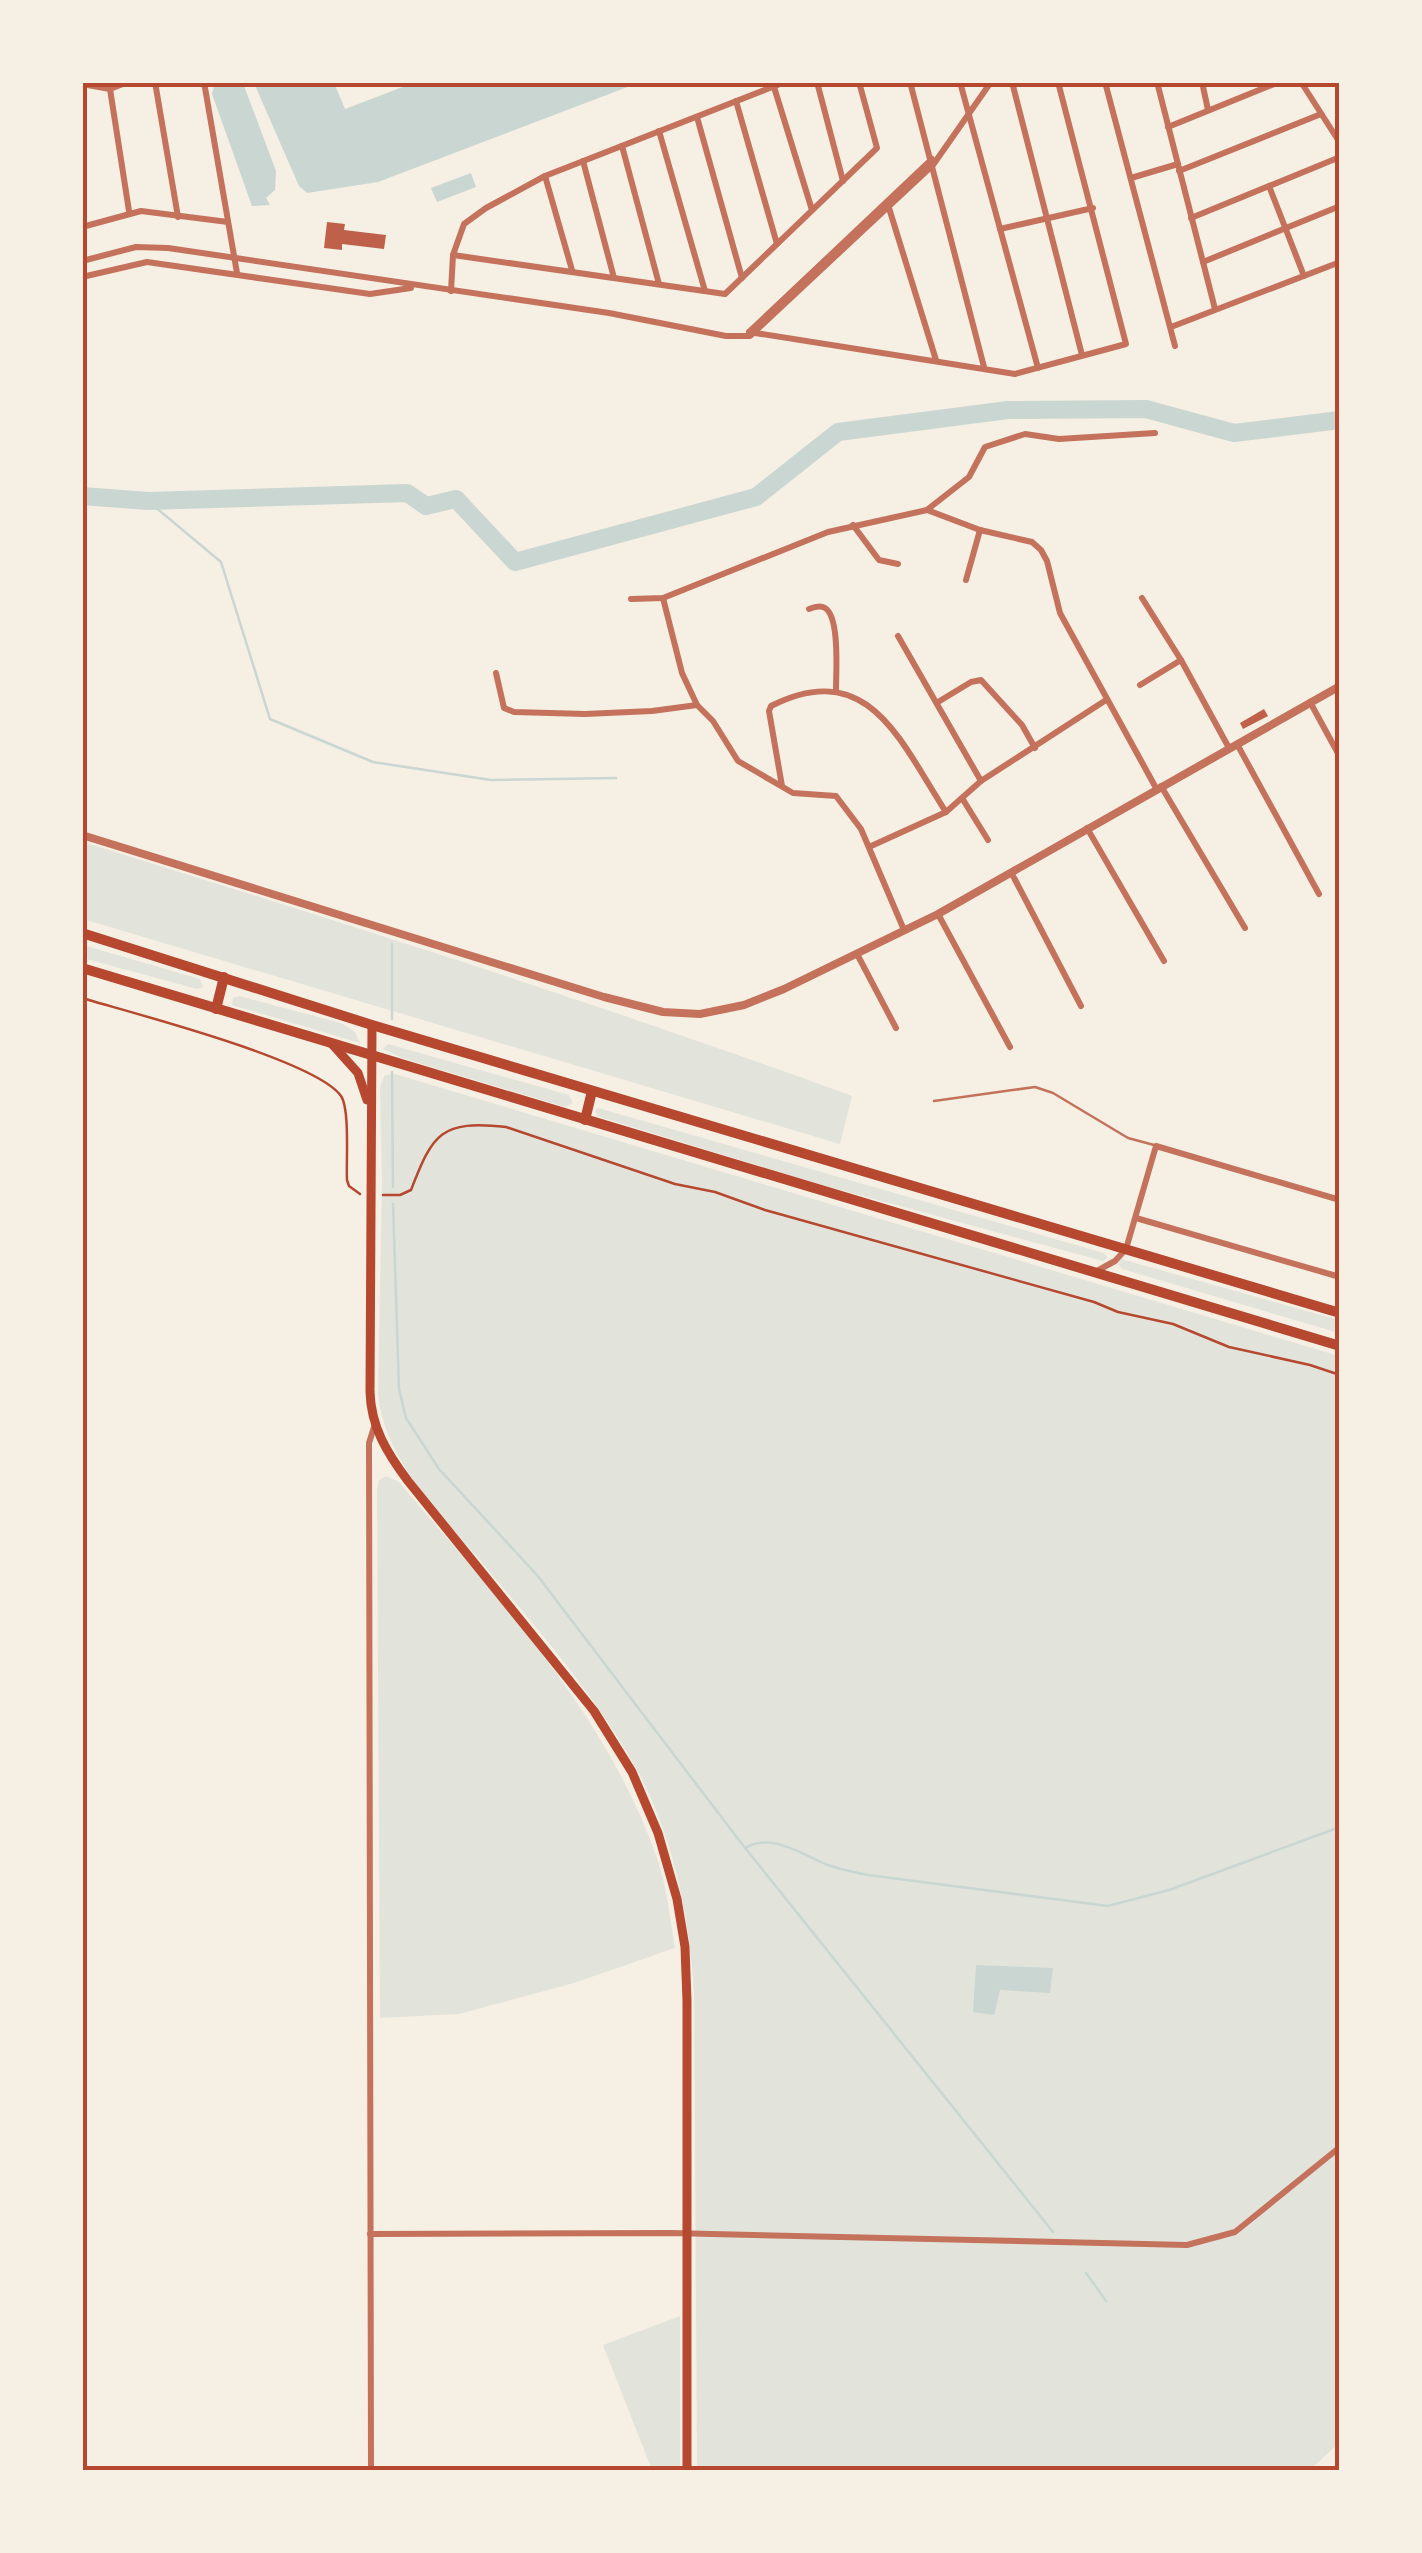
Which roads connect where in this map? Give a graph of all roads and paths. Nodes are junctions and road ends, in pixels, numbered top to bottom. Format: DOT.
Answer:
graph roads {
  1 [pos="128,82"];
  2 [pos="155,82"];
  3 [pos="204,82"];
  4 [pos="785,82"];
  5 [pos="817,82"];
  6 [pos="859,82"];
  7 [pos="910,82"];
  8 [pos="960,82"];
  9 [pos="991,82"];
  10 [pos="1012,82"];
  11 [pos="1058,82"];
  12 [pos="1105,82"];
  13 [pos="1156,82"];
  14 [pos="1202,82"];
  15 [pos="1279,82"];
  16 [pos="1301,82"];
  17 [pos="82,84"];
  18 [pos="774,87"];
  19 [pos="110,89"];
  20 [pos="736,101"];
  21 [pos="1208,110"];
  22 [pos="1321,114"];
  23 [pos="968,115"];
  24 [pos="697,116"];
  25 [pos="1168,127"];
  26 [pos="659,131"];
  27 [pos="1340,143"];
  28 [pos="622,146"];
  29 [pos="1340,157"];
  30 [pos="934,160"];
  31 [pos="583,161"];
  32 [pos="1178,168"];
  33 [pos="545,176"];
  34 [pos="1130,178"];
  35 [pos="843,181"];
  36 [pos="1269,186"];
  37 [pos="1340,206"];
  38 [pos="889,208"];
  39 [pos="1093,208"];
  40 [pos="812,210"];
  41 [pos="129,212"];
  42 [pos="82,213"];
  43 [pos="178,217"];
  44 [pos="1044,218"];
  45 [pos="1191,218"];
  46 [pos="228,222"];
  47 [pos="84,227"];
  48 [pos="1000,228"];
  49 [pos="1286,229"];
  50 [pos="777,244"];
  51 [pos="453,255"];
  52 [pos="234,258"];
  53 [pos="82,261"];
  54 [pos="1202,262"];
  55 [pos="1340,262"];
  56 [pos="572,270"];
  57 [pos="237,273"];
  58 [pos="1304,276"];
  59 [pos="82,278"];
  60 [pos="614,278"];
  61 [pos="742,278"];
  62 [pos="659,284"];
  63 [pos="418,286"];
  64 [pos="450,291"];
  65 [pos="705,291"];
  66 [pos="1214,309"];
  67 [pos="1171,327"];
  68 [pos="749,334"];
  69 [pos="1176,346"];
  70 [pos="1082,355"];
  71 [pos="936,360"];
  72 [pos="984,367"];
  73 [pos="1038,368"];
  74 [pos="1155,432"];
  75 [pos="926,510"];
  76 [pos="853,525"];
  77 [pos="980,530"];
  78 [pos="898,564"];
  79 [pos="966,580"];
  80 [pos="663,598"];
  81 [pos="1142,598"];
  82 [pos="631,599"];
  83 [pos="809,609"];
  84 [pos="898,636"];
  85 [pos="1181,660"];
  86 [pos="496,674"];
  87 [pos="1140,685"];
  88 [pos="1340,686"];
  89 [pos="836,689"];
  90 [pos="1106,700"];
  91 [pos="938,702"];
  92 [pos="1310,702"];
  93 [pos="698,704"];
  94 [pos="1233,746"];
  95 [pos="1034,748"];
  96 [pos="1340,757"];
  97 [pos="981,781"];
  98 [pos="1158,786"];
  99 [pos="782,788"];
  100 [pos="962,798"];
  101 [pos="946,812"];
  102 [pos="1086,826"];
  103 [pos="82,836"];
  104 [pos="988,840"];
  105 [pos="870,847"];
  106 [pos="1010,872"];
  107 [pos="1319,894"];
  108 [pos="938,914"];
  109 [pos="1245,928"];
  110 [pos="904,930"];
  111 [pos="82,933"];
  112 [pos="857,954"];
  113 [pos="1164,961"];
  114 [pos="82,968"];
  115 [pos="224,976"];
  116 [pos="82,998"];
  117 [pos="1081,1006"];
  118 [pos="216,1008"];
  119 [pos="372,1025"];
  120 [pos="896,1028"];
  121 [pos="332,1044"];
  122 [pos="1010,1047"];
  123 [pos="371,1057"];
  124 [pos="592,1092"];
  125 [pos="934,1101"];
  126 [pos="369,1109"];
  127 [pos="585,1120"];
  128 [pos="1156,1146"];
  129 [pos="371,1196"];
  130 [pos="1340,1200"];
  131 [pos="1136,1218"];
  132 [pos="1126,1249"];
  133 [pos="1094,1272"];
  134 [pos="1340,1277"];
  135 [pos="1340,1313"];
  136 [pos="1340,1346"];
  137 [pos="1340,1375"];
  138 [pos="374,1424"];
  139 [pos="1340,2148"];
  140 [pos="688,2233"];
  141 [pos="370,2234"];
  142 [pos="371,2470"];
  143 [pos="686,2470"];
  1 -- 19 [label="street"];
  2 -- 43 [label="street"];
  3 -- 46 [label="street"];
  4 -- 18 [label="street"];
  5 -- 35 [label="street"];
  6 -- 35 [label="street"];
  7 -- 30 [label="street"];
  8 -- 23 [label="street"];
  9 -- 23 [label="street"];
  10 -- 44 [label="street"];
  11 -- 39 [label="street"];
  12 -- 34 [label="street"];
  13 -- 25 [label="street"];
  14 -- 21 [label="street"];
  15 -- 21 [label="street"];
  16 -- 22 [label="street"];
  17 -- 19 [label="street"];
  18 -- 20 [label="street"];
  18 -- 40 [label="street"];
  19 -- 41 [label="street"];
  20 -- 24 [label="street"];
  20 -- 50 [label="street"];
  21 -- 25 [label="street"];
  22 -- 27 [label="street"];
  22 -- 32 [label="street"];
  23 -- 30 [label="street"];
  23 -- 48 [label="street"];
  24 -- 26 [label="street"];
  24 -- 61 [label="street"];
  25 -- 32 [label="street"];
  26 -- 28 [label="street"];
  26 -- 65 [label="street"];
  28 -- 31 [label="street"];
  28 -- 62 [label="street"];
  29 -- 36 [label="street"];
  30 -- 38 [label="street"];
  30 -- 68 [label="street"];
  30 -- 72 [label="street"];
  31 -- 33 [label="street"];
  31 -- 60 [label="street"];
  32 -- 34 [label="street"];
  32 -- 45 [label="street"];
  33 -- 51 [label="street"];
  33 -- 56 [label="street"];
  34 -- 67 [label="street"];
  35 -- 40 [label="street"];
  36 -- 45 [label="street"];
  36 -- 49 [label="street"];
  37 -- 49 [label="street"];
  38 -- 68 [label="street"];
  38 -- 71 [label="street"];
  39 -- 44 [label="street"];
  39 -- 70 [label="street"];
  40 -- 50 [label="street"];
  41 -- 43 [label="street"];
  41 -- 47 [label="street"];
  42 -- 47 [label="street"];
  43 -- 46 [label="street"];
  44 -- 48 [label="street"];
  44 -- 70 [label="street"];
  45 -- 54 [label="street"];
  46 -- 52 [label="street"];
  48 -- 73 [label="street"];
  49 -- 54 [label="street"];
  49 -- 58 [label="street"];
  50 -- 61 [label="street"];
  51 -- 56 [label="street"];
  51 -- 64 [label="street"];
  52 -- 53 [label="street"];
  52 -- 57 [label="street"];
  52 -- 63 [label="street"];
  54 -- 66 [label="street"];
  55 -- 58 [label="street"];
  56 -- 60 [label="street"];
  57 -- 59 [label="street"];
  57 -- 63 [label="street"];
  58 -- 66 [label="street"];
  60 -- 62 [label="street"];
  61 -- 65 [label="street"];
  62 -- 65 [label="street"];
  63 -- 64 [label="street"];
  64 -- 68 [label="street"];
  66 -- 67 [label="street"];
  67 -- 69 [label="street"];
  68 -- 71 [label="street"];
  70 -- 73 [label="street"];
  71 -- 72 [label="street"];
  72 -- 73 [label="street"];
  74 -- 75 [label="street"];
  75 -- 76 [label="street"];
  75 -- 77 [label="street"];
  76 -- 78 [label="street"];
  76 -- 80 [label="street"];
  77 -- 79 [label="street"];
  77 -- 90 [label="street"];
  80 -- 82 [label="street"];
  80 -- 93 [label="street"];
  81 -- 85 [label="street"];
  83 -- 89 [label="street"];
  84 -- 91 [label="street"];
  85 -- 87 [label="street"];
  85 -- 94 [label="street"];
  86 -- 93 [label="street"];
  88 -- 92 [label="street"];
  89 -- 99 [label="street"];
  89 -- 101 [label="street"];
  90 -- 95 [label="street"];
  90 -- 98 [label="street"];
  91 -- 95 [label="street"];
  91 -- 97 [label="street"];
  92 -- 94 [label="street"];
  92 -- 96 [label="street"];
  93 -- 99 [label="street"];
  94 -- 98 [label="street"];
  94 -- 107 [label="street"];
  95 -- 97 [label="street"];
  97 -- 100 [label="street"];
  98 -- 102 [label="street"];
  98 -- 109 [label="street"];
  99 -- 105 [label="street"];
  100 -- 101 [label="street"];
  100 -- 104 [label="street"];
  101 -- 105 [label="street"];
  102 -- 106 [label="street"];
  102 -- 113 [label="street"];
  103 -- 112 [label="street"];
  105 -- 110 [label="street"];
  106 -- 108 [label="street"];
  106 -- 117 [label="street"];
  108 -- 110 [label="street"];
  108 -- 122 [label="street"];
  110 -- 112 [label="street"];
  111 -- 115 [label="main road"];
  112 -- 120 [label="street"];
  114 -- 118 [label="main road"];
  115 -- 118 [label="main road"];
  115 -- 119 [label="main road"];
  116 -- 129 [label="path"];
  118 -- 121 [label="main road"];
  119 -- 123 [label="main road"];
  119 -- 124 [label="main road"];
  121 -- 123 [label="main road"];
  121 -- 126 [label="main road"];
  123 -- 126 [label="main road"];
  123 -- 127 [label="main road"];
  124 -- 127 [label="main road"];
  124 -- 132 [label="main road"];
  125 -- 128 [label="lane"];
  126 -- 129 [label="main road"];
  127 -- 133 [label="main road"];
  128 -- 130 [label="street"];
  128 -- 131 [label="street"];
  129 -- 137 [label="path"];
  129 -- 138 [label="main road"];
  131 -- 132 [label="street"];
  131 -- 134 [label="street"];
  132 -- 133 [label="street"];
  132 -- 135 [label="main road"];
  133 -- 136 [label="main road"];
  138 -- 140 [label="main road"];
  138 -- 141 [label="street"];
  139 -- 140 [label="street"];
  140 -- 141 [label="street"];
  140 -- 143 [label="main road"];
  141 -- 142 [label="street"];
}
